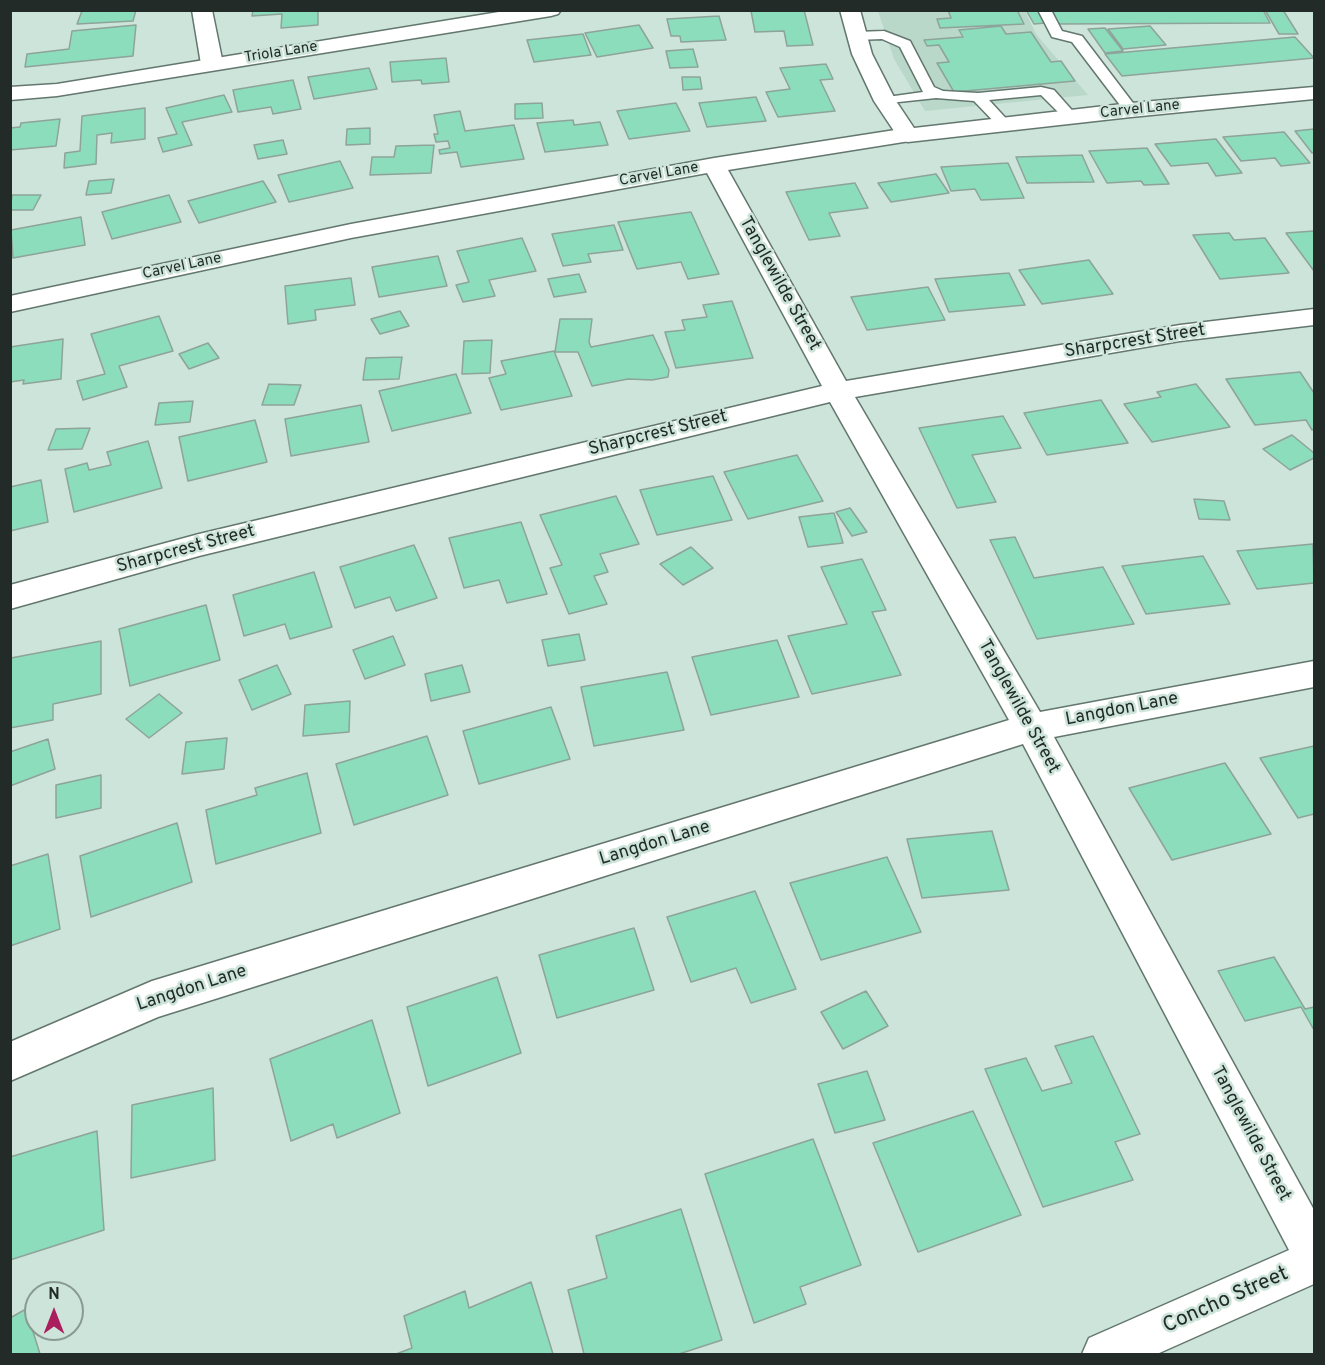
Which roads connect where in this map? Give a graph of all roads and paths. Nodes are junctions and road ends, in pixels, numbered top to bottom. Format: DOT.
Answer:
graph roads {
  1 [pos="202,10"];
  2 [pos="550,10"];
  3 [pos="850,10"];
  4 [pos="1044,10"];
  5 [pos="856,36"];
  6 [pos="212,64"];
  7 [pos="1314,93"];
  8 [pos="10,94"];
  9 [pos="935,94"];
  10 [pos="978,97"];
  11 [pos="885,101"];
  12 [pos="1131,110"];
  13 [pos="1071,117"];
  14 [pos="1005,125"];
  15 [pos="908,135"];
  16 [pos="714,165"];
  17 [pos="10,304"];
  18 [pos="1314,317"];
  19 [pos="838,391"];
  20 [pos="10,597"];
  21 [pos="1314,674"];
  22 [pos="1031,727"];
  23 [pos="10,1062"];
  24 [pos="1314,1253"];
  25 [pos="1314,1262"];
  26 [pos="1106,1354"];
  1 -- 6 [label="street"];
  2 -- 6 [label="street, Triola Lane"];
  3 -- 5 [label="street"];
  4 -- 12 [label="lane"];
  5 -- 9 [label="lane"];
  5 -- 11 [label="street"];
  6 -- 8 [label="street, Triola Lane"];
  7 -- 12 [label="street, Carvel Lane"];
  9 -- 10 [label="lane"];
  9 -- 11 [label="lane"];
  10 -- 13 [label="lane"];
  10 -- 14 [label="lane"];
  11 -- 15 [label="street"];
  12 -- 13 [label="street, Carvel Lane"];
  13 -- 14 [label="street, Carvel Lane"];
  14 -- 15 [label="street, Carvel Lane"];
  15 -- 16 [label="street, Carvel Lane"];
  16 -- 17 [label="street, Carvel Lane"];
  16 -- 19 [label="street, Tanglewilde Street"];
  18 -- 19 [label="street, Sharpcrest Street"];
  19 -- 20 [label="street, Sharpcrest Street"];
  19 -- 22 [label="street, Tanglewilde Street"];
  21 -- 22 [label="street, Langdon Lane"];
  22 -- 23 [label="street, Langdon Lane"];
  22 -- 24 [label="street, Tanglewilde Street"];
  25 -- 26 [label="street, Concho Street"];
}
